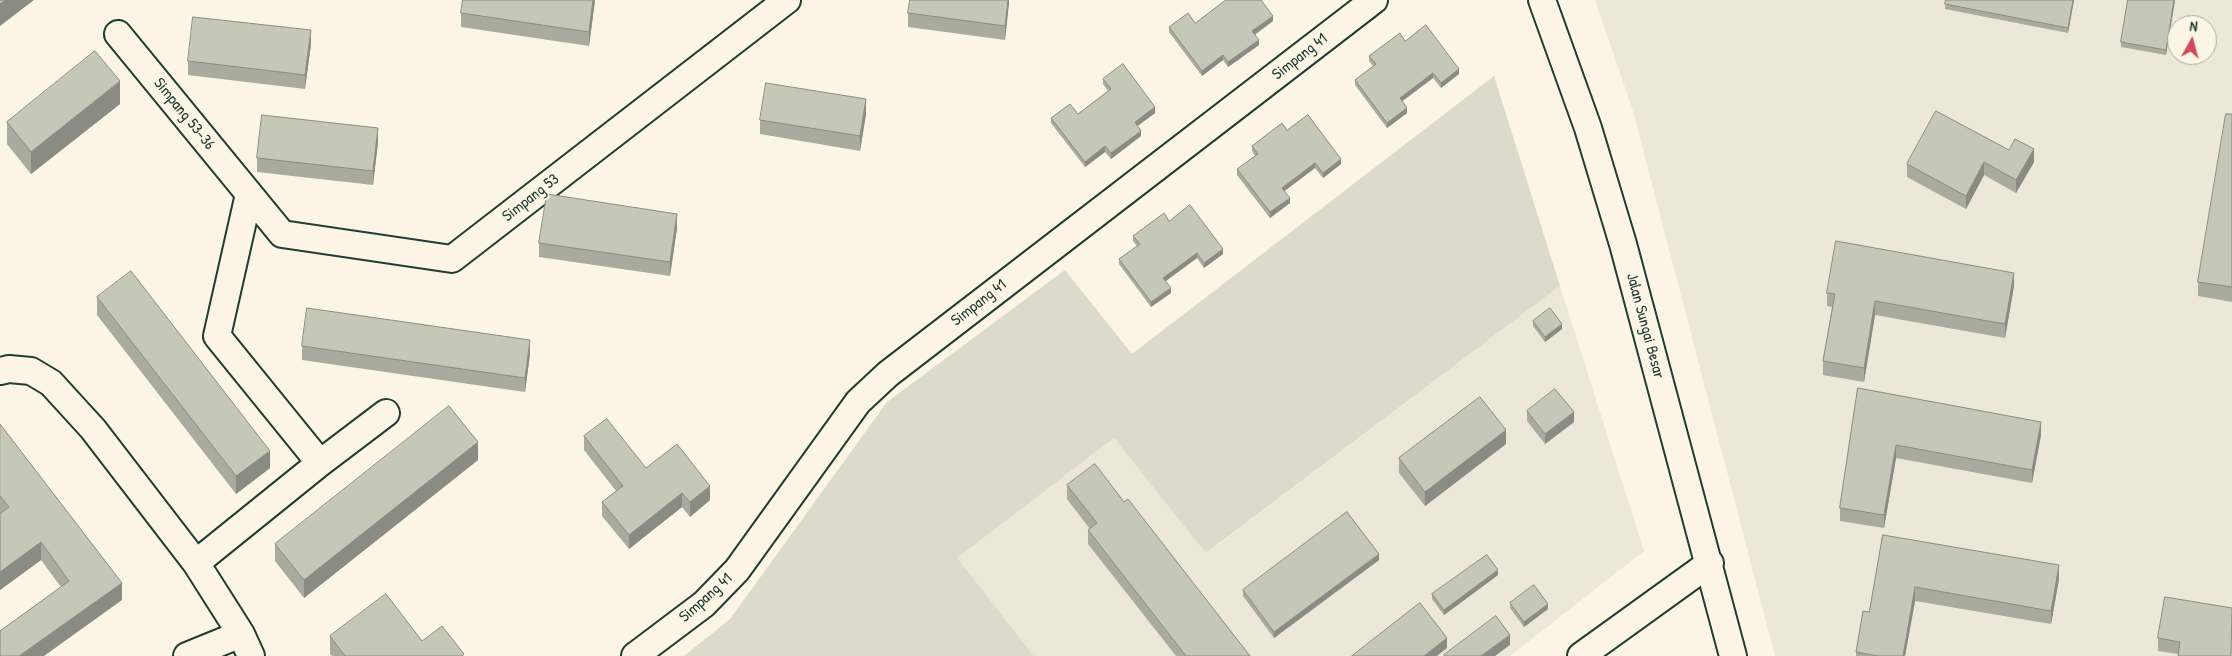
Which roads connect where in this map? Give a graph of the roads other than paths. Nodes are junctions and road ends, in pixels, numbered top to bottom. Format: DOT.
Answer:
graph roads {
  1 [pos="788,0"];
  2 [pos="1374,0"];
  3 [pos="1542,0"];
  4 [pos="118,34"];
  5 [pos="249,194"];
  6 [pos="0,371"];
  7 [pos="386,413"];
  8 [pos="320,462"];
  9 [pos="196,563"];
  10 [pos="1710,563"];
  11 [pos="246,645"];
  12 [pos="187,656"];
  13 [pos="634,656"];
  14 [pos="1581,656"];
  15 [pos="1733,656"];
  1 -- 5 [label="street, Simpang 53"];
  2 -- 13 [label="street, Simpang 41"];
  3 -- 10 [label="street, Jalan Sungai Besar"];
  4 -- 5 [label="street, Simpang 53-36"];
  5 -- 8 [label="street"];
  6 -- 9 [label="street"];
  7 -- 8 [label="street"];
  8 -- 9 [label="street"];
  9 -- 11 [label="street"];
  10 -- 14 [label="street"];
  10 -- 15 [label="street, Jalan Sungai Besar"];
  11 -- 12 [label="street"];
}
